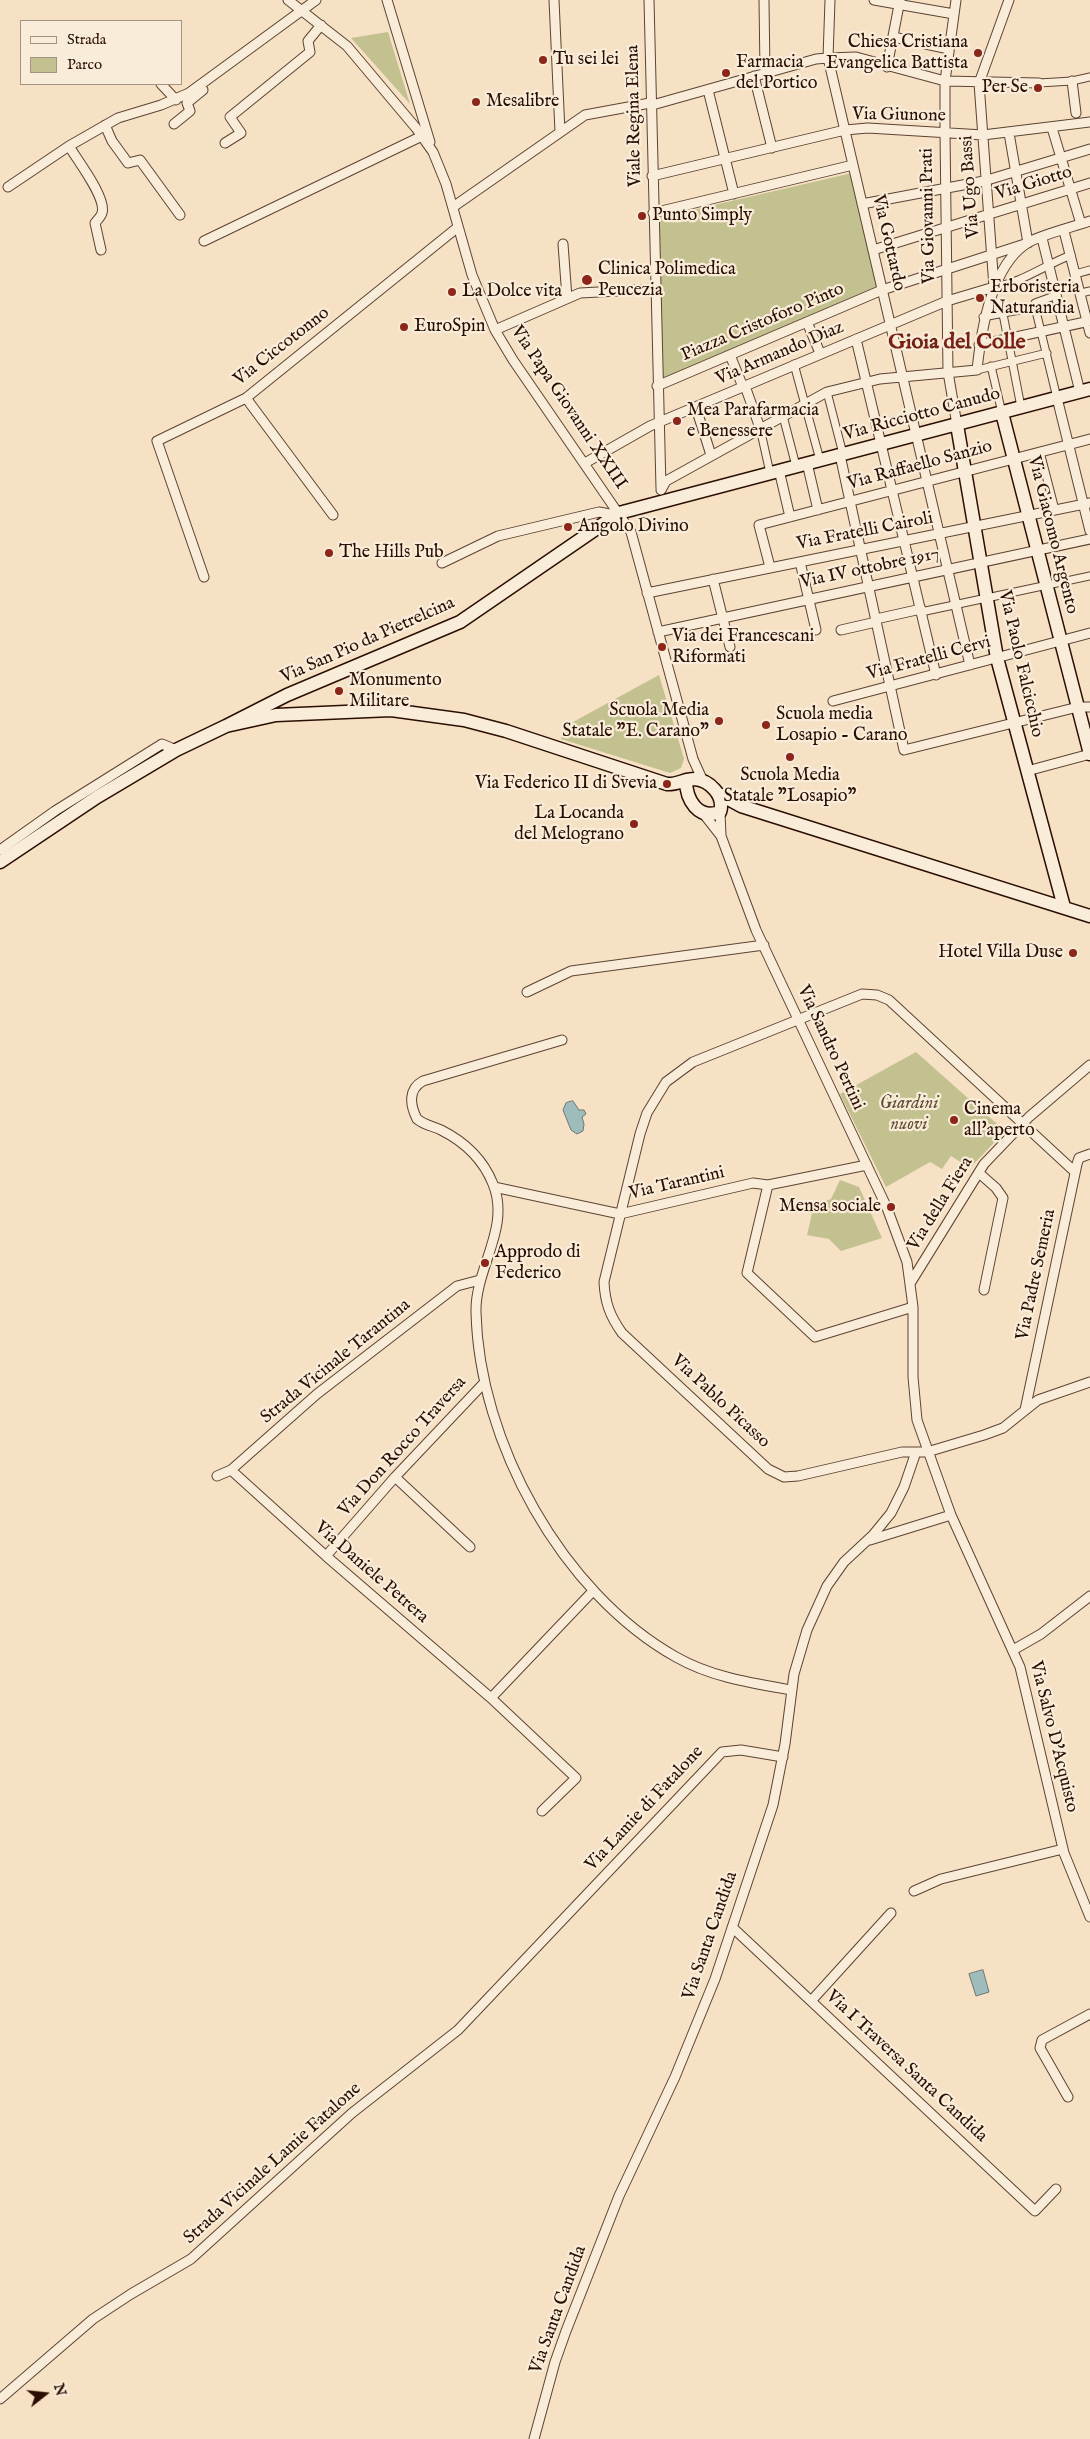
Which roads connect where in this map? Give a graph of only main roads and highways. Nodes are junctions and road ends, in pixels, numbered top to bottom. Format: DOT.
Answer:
graph roads {
  1 [pos="1085,390"];
  2 [pos="1002,413"];
  3 [pos="957,425"];
  4 [pos="617,514"];
  5 [pos="1084,707"];
  6 [pos="226,726"];
  7 [pos="1090,754"];
  8 [pos="686,780"];
  9 [pos="672,784"];
  10 [pos="719,794"];
  11 [pos="690,802"];
  12 [pos="741,806"];
  13 [pos="721,810"];
  14 [pos="0,862"];
  15 [pos="1064,908"];
  16 [pos="1090,916"];
  1 -- 2 [label="main road, Via Ricciotto Canudo"];
  2 -- 3 [label="main road, Via Ricciotto Canudo"];
  2 -- 5 [label="main road, Via Giacomo Argento"];
  3 -- 4 [label="main road, Via Ricciotto Canudo"];
  3 -- 15 [label="main road, Via Paolo Falcicchio"];
  4 -- 6 [label="main road, Via San Pio da Pietrelcina"];
  5 -- 7 [label="main road, Via Giacomo Argento"];
  6 -- 9 [label="main road"];
  6 -- 14 [label="main road"];
  8 -- 9 [label="main road"];
  8 -- 10 [label="main road"];
  8 -- 11 [label="main road"];
  9 -- 11 [label="main road"];
  10 -- 12 [label="main road"];
  10 -- 13 [label="main road"];
  11 -- 13 [label="main road"];
  12 -- 13 [label="main road"];
  12 -- 15 [label="main road"];
  15 -- 16 [label="main road"];
}
